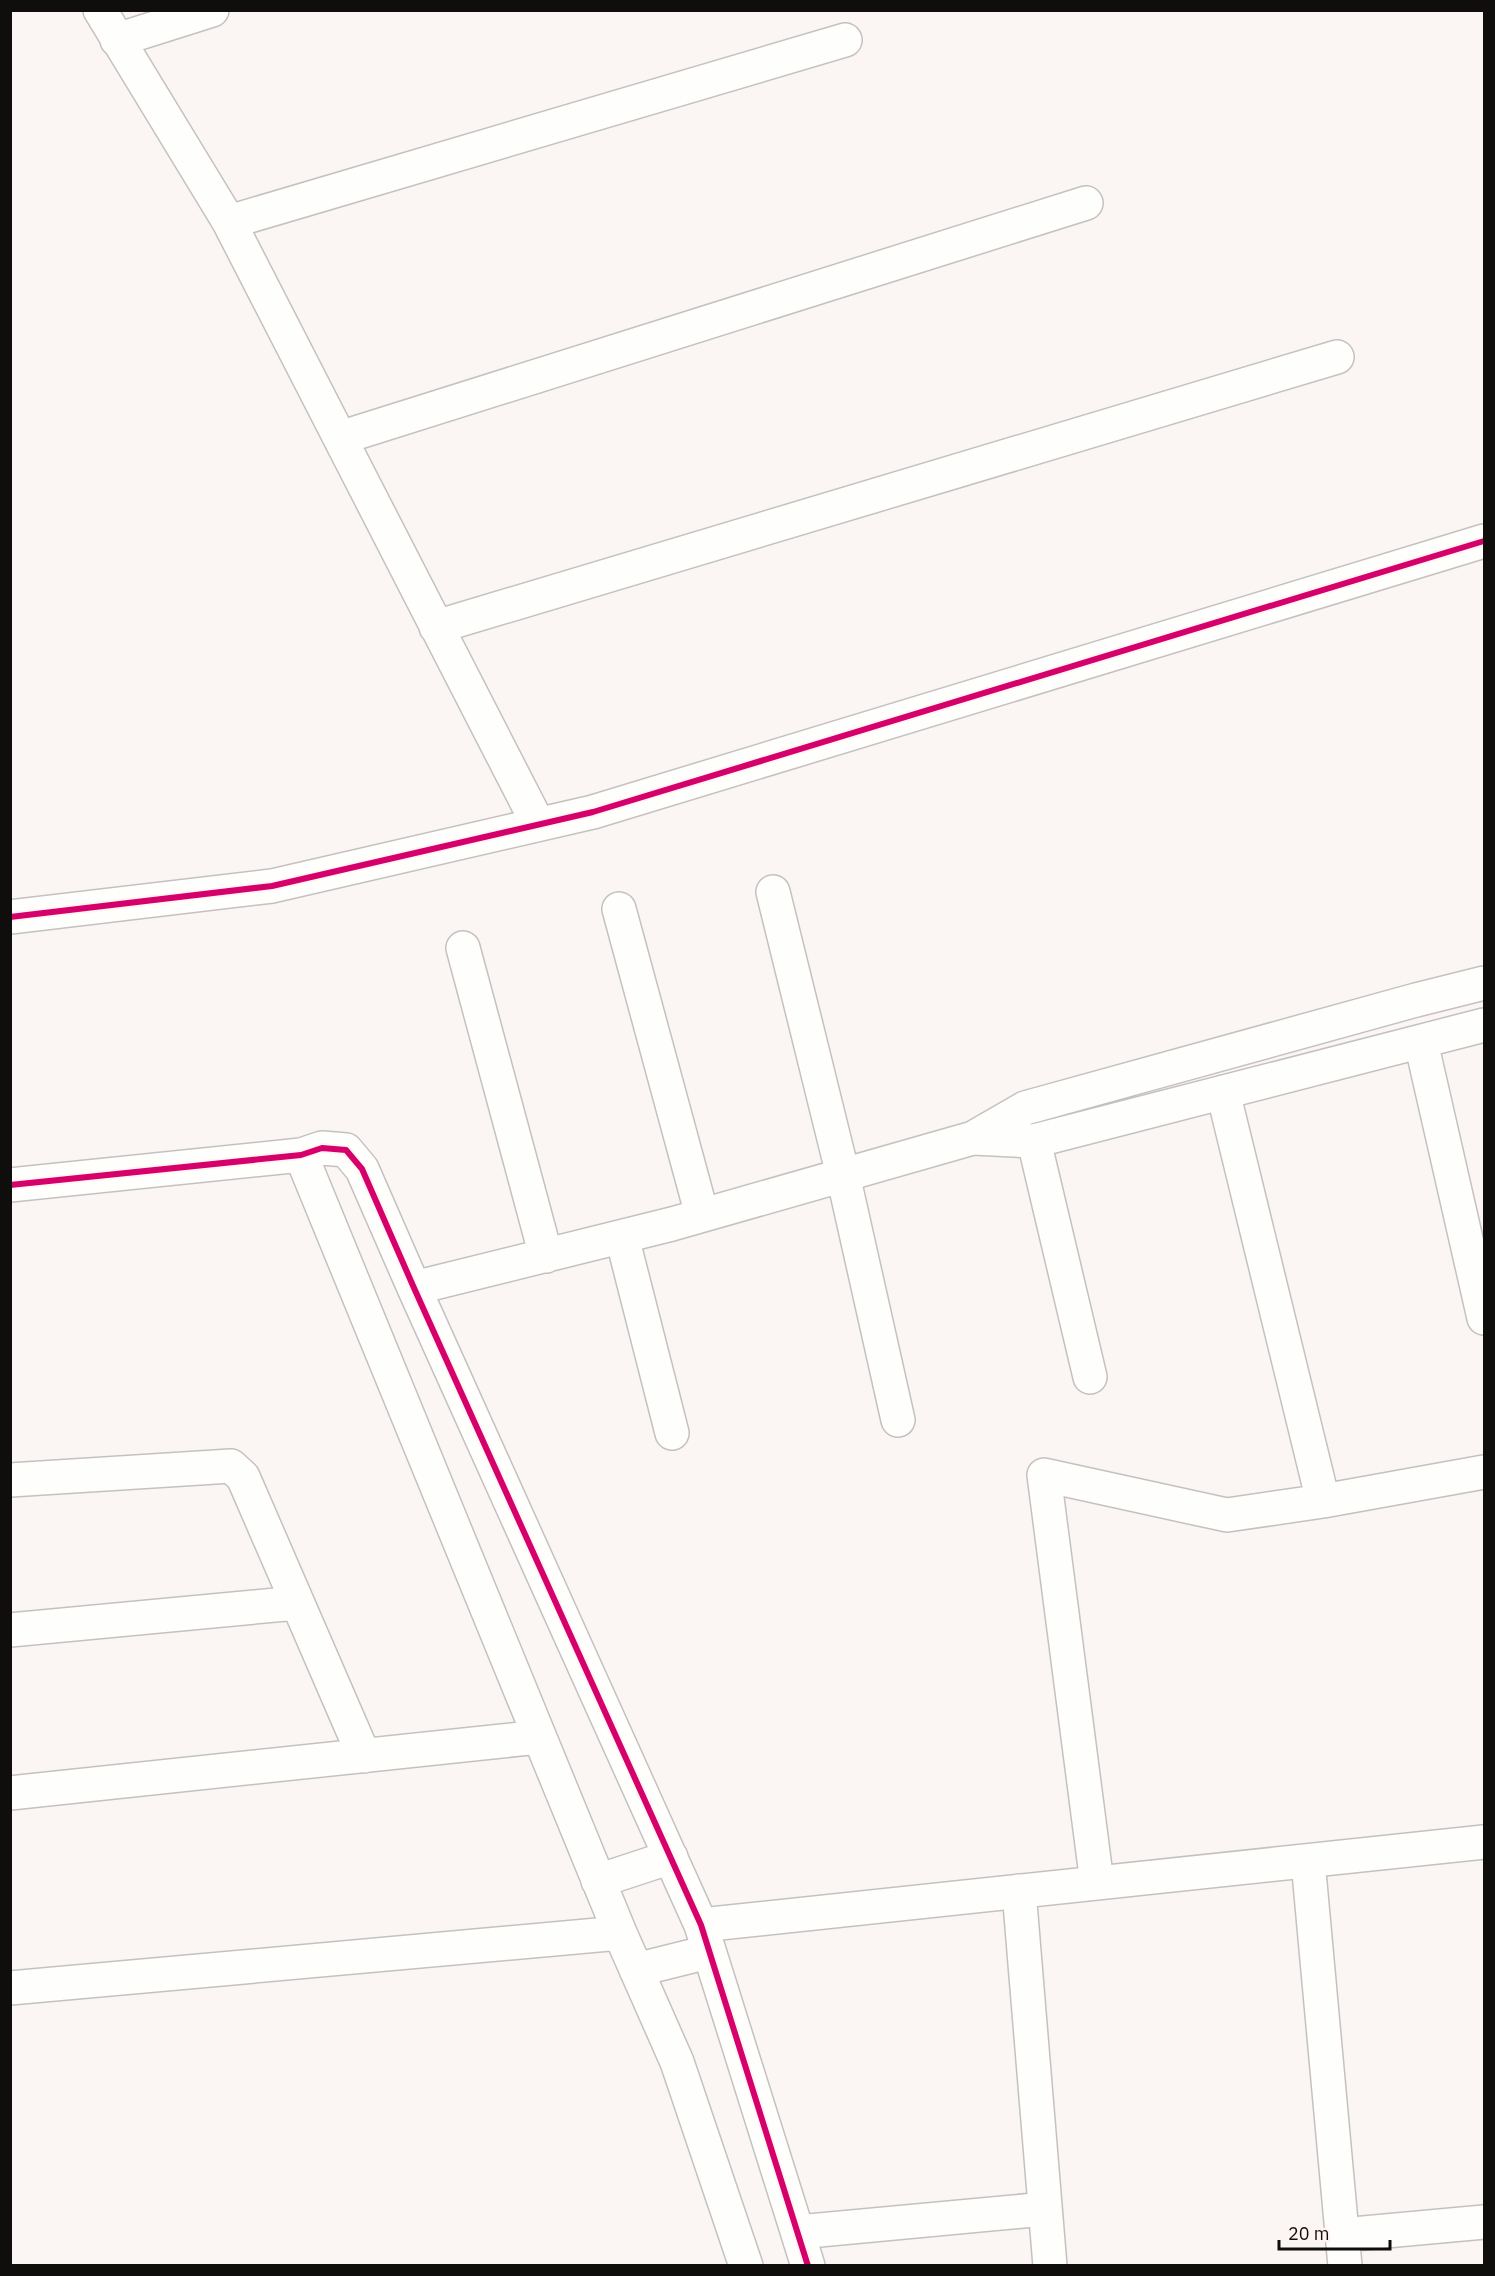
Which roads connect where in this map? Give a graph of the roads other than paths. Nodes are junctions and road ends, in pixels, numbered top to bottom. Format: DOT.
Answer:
graph roads {
  1 [pos="100,10"];
  2 [pos="212,10"];
  3 [pos="117,39"];
  4 [pos="845,40"];
  5 [pos="1086,203"];
  6 [pos="229,222"];
  7 [pos="1337,357"];
  8 [pos="340,438"];
  9 [pos="1485,541"];
  10 [pos="436,627"];
  11 [pos="538,824"];
  12 [pos="773,892"];
  13 [pos="619,909"];
  14 [pos="10,917"];
  15 [pos="463,948"];
  16 [pos="1485,983"];
  17 [pos="1485,1025"];
  18 [pos="1421,1042"];
  19 [pos="1223,1092"];
  20 [pos="973,1138"];
  21 [pos="1034,1141"];
  22 [pos="301,1155"];
  23 [pos="843,1175"];
  24 [pos="10,1185"];
  25 [pos="702,1215"];
  26 [pos="622,1237"];
  27 [pos="546,1256"];
  28 [pos="414,1288"];
  29 [pos="1485,1318"];
  30 [pos="1090,1377"];
  31 [pos="898,1420"];
  32 [pos="672,1433"];
  33 [pos="1485,1472"];
  34 [pos="10,1480"];
  35 [pos="1323,1501"];
  36 [pos="297,1603"];
  37 [pos="10,1630"];
  38 [pos="539,1737"];
  39 [pos="364,1756"];
  40 [pos="10,1793"];
  41 [pos="1485,1842"];
  42 [pos="671,1857"];
  43 [pos="1308,1861"];
  44 [pos="598,1881"];
  45 [pos="1097,1883"];
  46 [pos="1019,1891"];
  47 [pos="620,1933"];
  48 [pos="705,1938"];
  49 [pos="636,1970"];
  50 [pos="10,1988"];
  51 [pos="1045,2209"];
  52 [pos="1485,2222"];
  53 [pos="798,2232"];
  54 [pos="1343,2250"];
  55 [pos="746,2265"];
  56 [pos="808,2265"];
  57 [pos="1050,2265"];
  1 -- 3 [label="street"];
  2 -- 3 [label="street"];
  3 -- 6 [label="street"];
  4 -- 6 [label="street"];
  5 -- 8 [label="street"];
  6 -- 8 [label="street"];
  7 -- 10 [label="street"];
  8 -- 10 [label="street"];
  9 -- 11 [label="street"];
  10 -- 11 [label="street"];
  11 -- 14 [label="street"];
  12 -- 23 [label="street"];
  13 -- 25 [label="street"];
  15 -- 27 [label="street"];
  16 -- 20 [label="street"];
  17 -- 18 [label="street"];
  18 -- 19 [label="street"];
  18 -- 29 [label="street"];
  19 -- 21 [label="street"];
  19 -- 35 [label="street"];
  20 -- 21 [label="street"];
  20 -- 23 [label="street"];
  21 -- 30 [label="street"];
  22 -- 24 [label="street"];
  22 -- 28 [label="street"];
  22 -- 38 [label="street"];
  23 -- 25 [label="street"];
  23 -- 31 [label="street"];
  25 -- 26 [label="street"];
  26 -- 27 [label="street"];
  26 -- 32 [label="street"];
  27 -- 28 [label="street"];
  28 -- 42 [label="street"];
  33 -- 35 [label="street"];
  34 -- 36 [label="street"];
  35 -- 45 [label="street"];
  36 -- 37 [label="street"];
  36 -- 39 [label="street"];
  38 -- 39 [label="street"];
  38 -- 44 [label="street"];
  39 -- 40 [label="street"];
  41 -- 43 [label="street"];
  42 -- 44 [label="street"];
  42 -- 48 [label="street"];
  43 -- 45 [label="street"];
  43 -- 54 [label="street"];
  44 -- 47 [label="street"];
  45 -- 46 [label="street"];
  46 -- 48 [label="street"];
  46 -- 51 [label="street"];
  47 -- 49 [label="street"];
  47 -- 50 [label="street"];
  48 -- 49 [label="street"];
  48 -- 53 [label="street"];
  49 -- 55 [label="street"];
  51 -- 53 [label="street"];
  51 -- 57 [label="street"];
  52 -- 54 [label="street"];
  53 -- 56 [label="street"];
}
